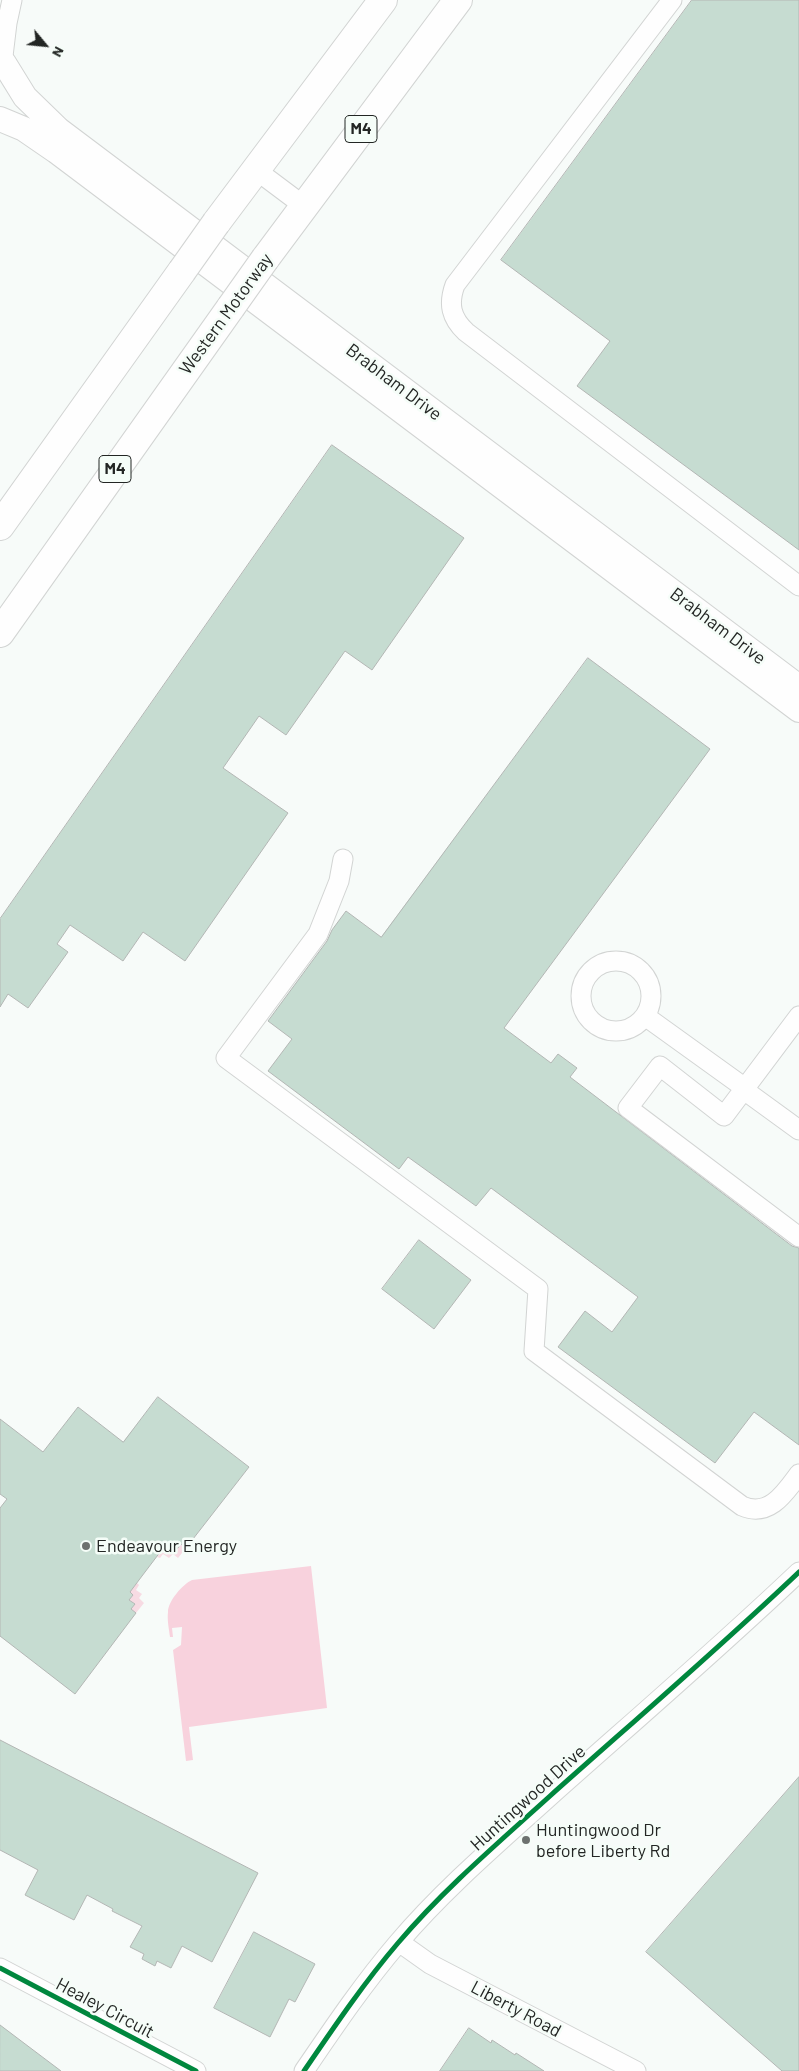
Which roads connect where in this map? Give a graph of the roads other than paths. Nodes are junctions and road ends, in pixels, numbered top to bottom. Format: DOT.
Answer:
graph roads {
  1 [pos="12,0"];
  2 [pos="383,0"];
  3 [pos="458,0"];
  4 [pos="672,0"];
  5 [pos="3,55"];
  6 [pos="0,87"];
  7 [pos="0,119"];
  8 [pos="256,170"];
  9 [pos="304,206"];
  10 [pos="0,526"];
  11 [pos="799,586"];
  12 [pos="0,633"];
  13 [pos="799,687"];
  14 [pos="799,710"];
  15 [pos="343,859"];
  16 [pos="645,1016"];
  17 [pos="799,1016"];
  18 [pos="747,1086"];
  19 [pos="799,1117"];
  20 [pos="799,1130"];
  21 [pos="799,1237"];
  22 [pos="799,1474"];
  23 [pos="799,1572"];
  24 [pos="399,1942"];
  25 [pos="0,1968"];
  26 [pos="196,2071"];
  27 [pos="304,2071"];
  28 [pos="636,2071"];
  1 -- 5 [label="street"];
  2 -- 8 [label="highway"];
  3 -- 9 [label="highway, Western Motorway / M4"];
  4 -- 11 [label="street"];
  5 -- 6 [label="main road"];
  5 -- 13 [label="main road, Brabham Drive"];
  7 -- 14 [label="main road, Brabham Drive"];
  8 -- 9 [label="street"];
  8 -- 10 [label="highway, bridge"];
  9 -- 12 [label="highway, Western Motorway / M4, bridge"];
  15 -- 22 [label="street"];
  16 -- 18 [label="street"];
  17 -- 18 [label="street"];
  18 -- 19 [label="street"];
  18 -- 20 [label="street"];
  18 -- 21 [label="street"];
  23 -- 24 [label="street, Huntingwood Drive"];
  24 -- 27 [label="street, Huntingwood Drive"];
  24 -- 28 [label="street, Liberty Road"];
  25 -- 26 [label="street, Healey Circuit"];
}
